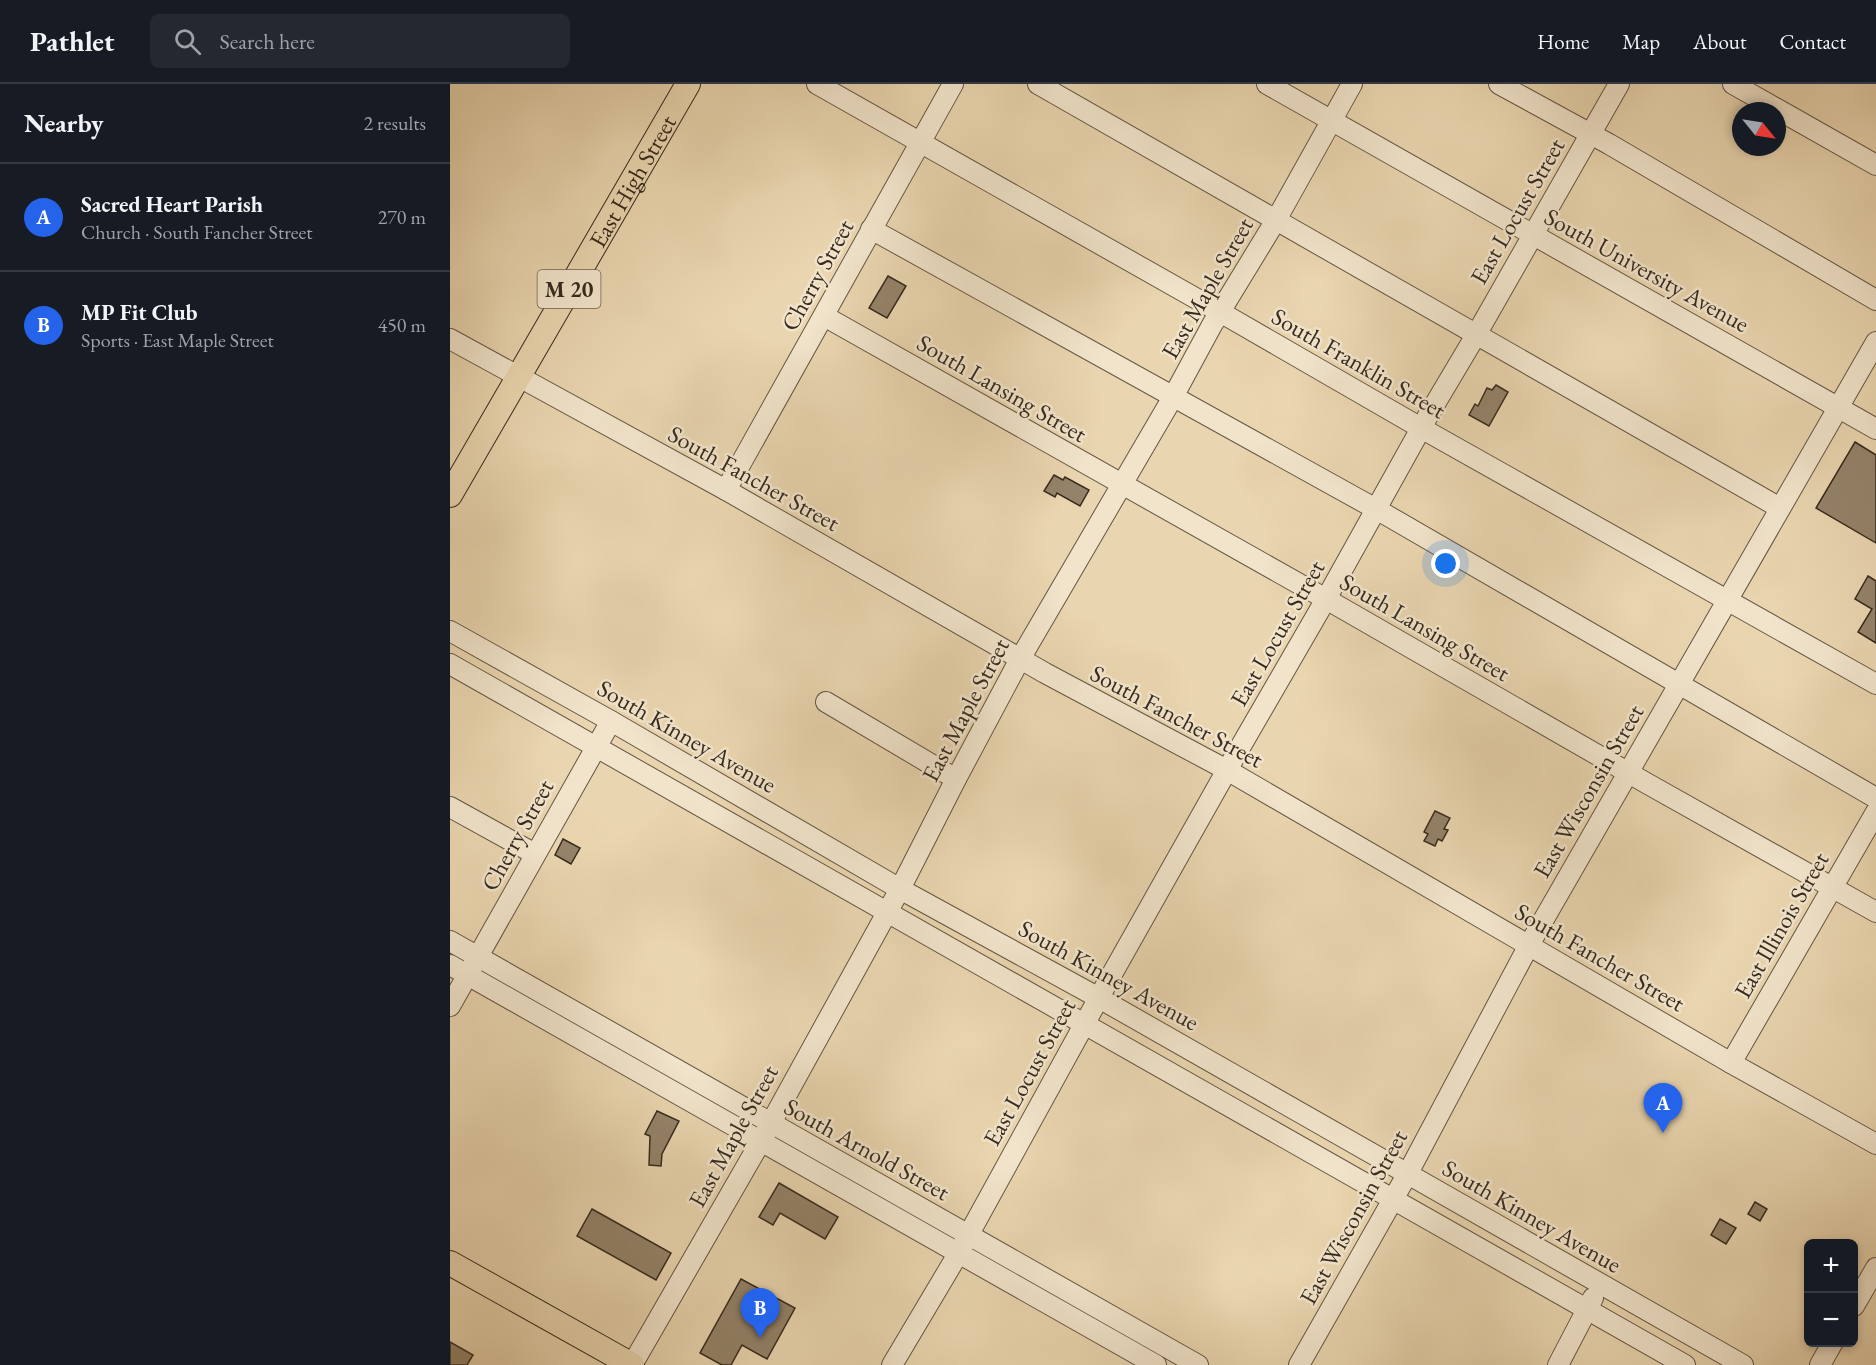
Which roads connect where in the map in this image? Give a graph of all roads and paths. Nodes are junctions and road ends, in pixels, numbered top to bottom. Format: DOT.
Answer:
graph roads {
  1 [pos="688,84"];
  2 [pos="817,84"];
  3 [pos="953,84"];
  4 [pos="1038,84"];
  5 [pos="1268,84"];
  6 [pos="1352,84"];
  7 [pos="1499,84"];
  8 [pos="1619,84"];
  9 [pos="1733,84"];
  10 [pos="1332,121"];
  11 [pos="1590,134"];
  12 [pos="920,142"];
  13 [pos="1876,165"];
  14 [pos="1276,220"];
  15 [pos="871,229"];
  16 [pos="1533,235"];
  17 [pos="1876,300"];
  18 [pos="1220,312"];
  19 [pos="824,316"];
  20 [pos="1476,335"];
  21 [pos="450,339"];
  22 [pos="1876,342"];
  23 [pos="519,376"];
  24 [pos="1173,397"];
  25 [pos="1839,408"];
  26 [pos="1421,428"];
  27 [pos="1876,429"];
  28 [pos="1122,485"];
  29 [pos="726,490"];
  30 [pos="451,491"];
  31 [pos="1780,508"];
  32 [pos="1376,509"];
  33 [pos="1326,599"];
  34 [pos="1727,600"];
  35 [pos="450,631"];
  36 [pos="1020,659"];
  37 [pos="450,664"];
  38 [pos="1876,684"];
  39 [pos="1679,685"];
  40 [pos="826,702"];
  41 [pos="611,721"];
  42 [pos="596,747"];
  43 [pos="1227,770"];
  44 [pos="1628,773"];
  45 [pos="956,779"];
  46 [pos="1876,798"];
  47 [pos="450,807"];
  48 [pos="1876,812"];
  49 [pos="535,854"];
  50 [pos="1832,887"];
  51 [pos="900,889"];
  52 [pos="887,912"];
  53 [pos="1876,912"];
  54 [pos="450,941"];
  55 [pos="1529,945"];
  56 [pos="478,957"];
  57 [pos="450,965"];
  58 [pos="468,975"];
  59 [pos="1099,998"];
  60 [pos="450,1006"];
  61 [pos="1084,1024"];
  62 [pos="1731,1063"];
  63 [pos="765,1132"];
  64 [pos="1876,1144"];
  65 [pos="1408,1173"];
  66 [pos="1393,1200"];
  67 [pos="968,1235"];
  68 [pos="958,1254"];
  69 [pos="450,1263"];
  70 [pos="1876,1268"];
  71 [pos="1600,1285"];
  72 [pos="1858,1299"];
  73 [pos="1587,1309"];
  74 [pos="1830,1347"];
  75 [pos="632,1365"];
  76 [pos="892,1365"];
  77 [pos="1156,1365"];
  78 [pos="1197,1365"];
  79 [pos="1299,1365"];
  80 [pos="1558,1365"];
  81 [pos="1685,1365"];
  82 [pos="1743,1365"];
  83 [pos="1820,1365"];
  1 -- 23 [label="main road, East High Street / M 20"];
  2 -- 12 [label="street, South Franklin Street"];
  3 -- 12 [label="street, Cherry Street"];
  4 -- 14 [label="street"];
  5 -- 10 [label="street, South University Avenue"];
  6 -- 10 [label="street, East Maple Street"];
  7 -- 11 [label="street"];
  8 -- 11 [label="street, East Locust Street"];
  9 -- 13 [label="street"];
  10 -- 14 [label="street, East Maple Street"];
  10 -- 16 [label="street, South University Avenue"];
  11 -- 16 [label="street, East Locust Street"];
  11 -- 17 [label="street"];
  12 -- 15 [label="street, Cherry Street"];
  12 -- 18 [label="street, South Franklin Street"];
  14 -- 18 [label="street, East Maple Street"];
  14 -- 20 [label="street"];
  15 -- 19 [label="street, Cherry Street"];
  15 -- 24 [label="street"];
  16 -- 20 [label="street, East Locust Street"];
  16 -- 25 [label="street, South University Avenue"];
  18 -- 24 [label="street, East Maple Street"];
  18 -- 26 [label="street, South Franklin Street"];
  19 -- 28 [label="street, South Lansing Street"];
  19 -- 29 [label="street, Cherry Street"];
  20 -- 26 [label="street, East Locust Street"];
  20 -- 31 [label="street"];
  21 -- 23 [label="street, South Fancher Street"];
  22 -- 25 [label="street, East Wisconsin Street"];
  23 -- 29 [label="street, South Fancher Street"];
  23 -- 30 [label="main road, East High Street / M 20"];
  24 -- 28 [label="street, East Maple Street"];
  24 -- 32 [label="street"];
  25 -- 27 [label="street, South University Avenue"];
  25 -- 31 [label="street, East Wisconsin Street"];
  26 -- 32 [label="street, East Locust Street"];
  26 -- 34 [label="street, South Franklin Street"];
  28 -- 33 [label="street, South Lansing Street"];
  28 -- 36 [label="street, East Maple Street"];
  29 -- 36 [label="street, South Fancher Street"];
  31 -- 34 [label="street, East Wisconsin Street"];
  32 -- 33 [label="street, East Locust Street"];
  32 -- 39 [label="street"];
  33 -- 43 [label="street, East Locust Street"];
  33 -- 44 [label="street, South Lansing Street"];
  34 -- 38 [label="street, South Franklin Street"];
  34 -- 39 [label="street, East Wisconsin Street"];
  35 -- 41 [label="street, South Kinney Avenue"];
  36 -- 43 [label="street, South Fancher Street"];
  36 -- 45 [label="street, East Maple Street"];
  37 -- 42 [label="street"];
  39 -- 44 [label="street, East Wisconsin Street"];
  39 -- 46 [label="street"];
  40 -- 45 [label="street"];
  41 -- 42 [label="street, Cherry Street"];
  41 -- 51 [label="street, South Kinney Avenue"];
  42 -- 49 [label="street, Cherry Street"];
  42 -- 52 [label="street"];
  43 -- 55 [label="street, South Fancher Street"];
  43 -- 59 [label="street, East Locust Street"];
  44 -- 50 [label="street, South Lansing Street"];
  44 -- 55 [label="street, East Wisconsin Street"];
  45 -- 51 [label="street, East Maple Street"];
  47 -- 49 [label="street"];
  48 -- 50 [label="street, East Illinois Street"];
  49 -- 56 [label="street, Cherry Street"];
  50 -- 53 [label="street, South Lansing Street"];
  50 -- 62 [label="street, East Illinois Street"];
  51 -- 52 [label="street, East Maple Street"];
  51 -- 59 [label="street, South Kinney Avenue"];
  52 -- 61 [label="street"];
  52 -- 63 [label="street, East Maple Street"];
  54 -- 56 [label="street, South Arnold Street"];
  55 -- 62 [label="street, South Fancher Street"];
  55 -- 65 [label="street, East Wisconsin Street"];
  56 -- 58 [label="street, Cherry Street"];
  56 -- 63 [label="street, South Arnold Street"];
  57 -- 58 [label="street, South Arnold Street"];
  58 -- 60 [label="street, Cherry Street"];
  58 -- 63 [label="street, South Arnold Street"];
  59 -- 61 [label="street, East Locust Street"];
  59 -- 65 [label="street, South Kinney Avenue"];
  61 -- 66 [label="street"];
  61 -- 67 [label="street, East Locust Street"];
  62 -- 64 [label="street, South Fancher Street"];
  63 -- 67 [label="street, South Arnold Street"];
  63 -- 68 [label="street, South Arnold Street"];
  63 -- 75 [label="street, East Maple Street"];
  65 -- 66 [label="street, East Wisconsin Street"];
  65 -- 71 [label="street, South Kinney Avenue"];
  66 -- 73 [label="street"];
  66 -- 79 [label="street, East Wisconsin Street"];
  67 -- 68 [label="street, East Locust Street"];
  67 -- 78 [label="street, South Arnold Street"];
  68 -- 76 [label="street, East Locust Street"];
  68 -- 77 [label="street, South Arnold Street"];
  69 -- 75 [label="main road"];
  70 -- 72 [label="street"];
  71 -- 73 [label="street"];
  71 -- 82 [label="street, South Kinney Avenue"];
  73 -- 80 [label="street"];
  73 -- 81 [label="street"];
  74 -- 83 [label="street"];
}
